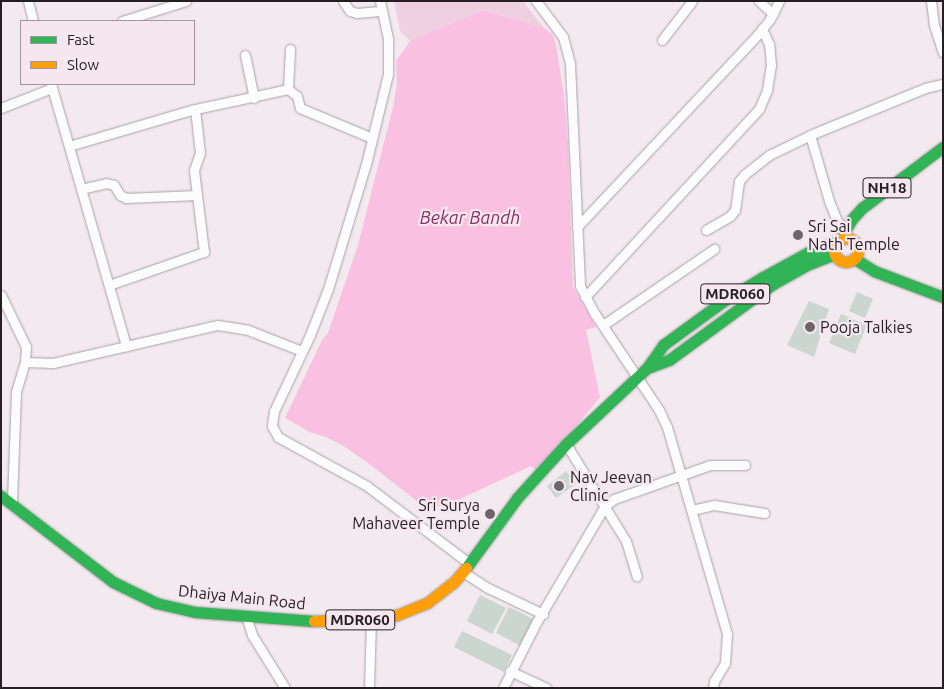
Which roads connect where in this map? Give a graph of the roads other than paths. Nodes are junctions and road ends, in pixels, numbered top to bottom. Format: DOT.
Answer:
graph roads {
  1 [pos="28,1"];
  2 [pos="343,1"];
  3 [pos="380,1"];
  4 [pos="536,1"];
  5 [pos="692,1"];
  6 [pos="759,1"];
  7 [pos="779,1"];
  8 [pos="931,1"];
  9 [pos="186,2"];
  10 [pos="382,11"];
  11 [pos="773,14"];
  12 [pos="33,20"];
  13 [pos="125,20"];
  14 [pos="762,29"];
  15 [pos="662,40"];
  16 [pos="290,49"];
  17 [pos="943,53"];
  18 [pos="245,55"];
  19 [pos="943,84"];
  20 [pos="52,86"];
  21 [pos="288,89"];
  22 [pos="254,98"];
  23 [pos="1,108"];
  24 [pos="195,109"];
  25 [pos="810,135"];
  26 [pos="372,138"];
  27 [pos="69,146"];
  28 [pos="943,147"];
  29 [pos="943,159"];
  30 [pos="81,189"];
  31 [pos="197,195"];
  32 [pos="577,227"];
  33 [pos="706,230"];
  34 [pos="842,238"];
  35 [pos="714,249"];
  36 [pos="834,254"];
  37 [pos="856,254"];
  38 [pos="109,285"];
  39 [pos="943,288"];
  40 [pos="1,295"];
  41 [pos="585,297"];
  42 [pos="943,297"];
  43 [pos="603,325"];
  44 [pos="126,346"];
  45 [pos="302,351"];
  46 [pos="25,362"];
  47 [pos="647,368"];
  48 [pos="636,376"];
  49 [pos="566,444"];
  50 [pos="745,465"];
  51 [pos="681,474"];
  52 [pos="1,496"];
  53 [pos="12,503"];
  54 [pos="605,506"];
  55 [pos="692,510"];
  56 [pos="764,513"];
  57 [pos="466,568"];
  58 [pos="637,576"];
  59 [pos="543,614"];
  60 [pos="246,616"];
  61 [pos="372,619"];
  62 [pos="510,670"];
  63 [pos="285,688"];
  64 [pos="369,688"];
  65 [pos="503,688"];
  66 [pos="546,688"];
  67 [pos="713,688"];
  1 -- 12 [label="street"];
  2 -- 10 [label="street"];
  3 -- 10 [label="street"];
  4 -- 32 [label="street"];
  5 -- 15 [label="street"];
  6 -- 11 [label="street"];
  7 -- 11 [label="street"];
  8 -- 17 [label="street"];
  9 -- 13 [label="street"];
  10 -- 26 [label="street"];
  11 -- 14 [label="street"];
  14 -- 32 [label="street"];
  14 -- 41 [label="street"];
  16 -- 21 [label="street"];
  18 -- 22 [label="street"];
  19 -- 25 [label="street"];
  20 -- 23 [label="street"];
  20 -- 27 [label="street"];
  21 -- 22 [label="street"];
  21 -- 26 [label="street"];
  22 -- 24 [label="street"];
  24 -- 27 [label="street"];
  24 -- 31 [label="street"];
  25 -- 33 [label="street"];
  25 -- 34 [label="street"];
  26 -- 45 [label="street"];
  27 -- 30 [label="street"];
  28 -- 34 [label="main road, Dhaiya Main Road / NH18"];
  29 -- 34 [label="main road, Dhaiya Main Road / NH18"];
  30 -- 31 [label="street"];
  30 -- 38 [label="street"];
  31 -- 38 [label="street"];
  32 -- 41 [label="street"];
  34 -- 36 [label="main road, NH18"];
  34 -- 37 [label="main road"];
  34 -- 47 [label="main road, Dhaiya Main Road / MDR060"];
  35 -- 43 [label="street"];
  36 -- 37 [label="main road"];
  36 -- 47 [label="main road, Dhaiya Main Road / MDR060"];
  37 -- 39 [label="main road"];
  37 -- 42 [label="main road"];
  38 -- 44 [label="street"];
  40 -- 46 [label="street"];
  41 -- 43 [label="street"];
  43 -- 48 [label="street"];
  44 -- 45 [label="street"];
  44 -- 46 [label="street"];
  45 -- 57 [label="street"];
  46 -- 53 [label="street"];
  47 -- 48 [label="main road, Dhaiya Main Road / MDR060"];
  48 -- 49 [label="main road, Dhaiya Main Road / MDR060"];
  48 -- 51 [label="street"];
  49 -- 54 [label="street"];
  49 -- 57 [label="main road, Dhaiya Main Road / MDR060"];
  50 -- 51 [label="street"];
  51 -- 54 [label="street"];
  51 -- 55 [label="street"];
  52 -- 53 [label="main road, Dhaiya Main Road / MDR060"];
  53 -- 60 [label="main road, Dhaiya Main Road / MDR060"];
  54 -- 58 [label="street"];
  54 -- 59 [label="street"];
  55 -- 56 [label="street"];
  55 -- 67 [label="street"];
  57 -- 59 [label="street"];
  57 -- 61 [label="main road, Dhaiya Main Road / MDR060"];
  59 -- 62 [label="street"];
  60 -- 61 [label="main road, Dhaiya Main Road / MDR060"];
  60 -- 63 [label="street"];
  61 -- 64 [label="street"];
  62 -- 65 [label="street"];
  62 -- 66 [label="street"];
}
